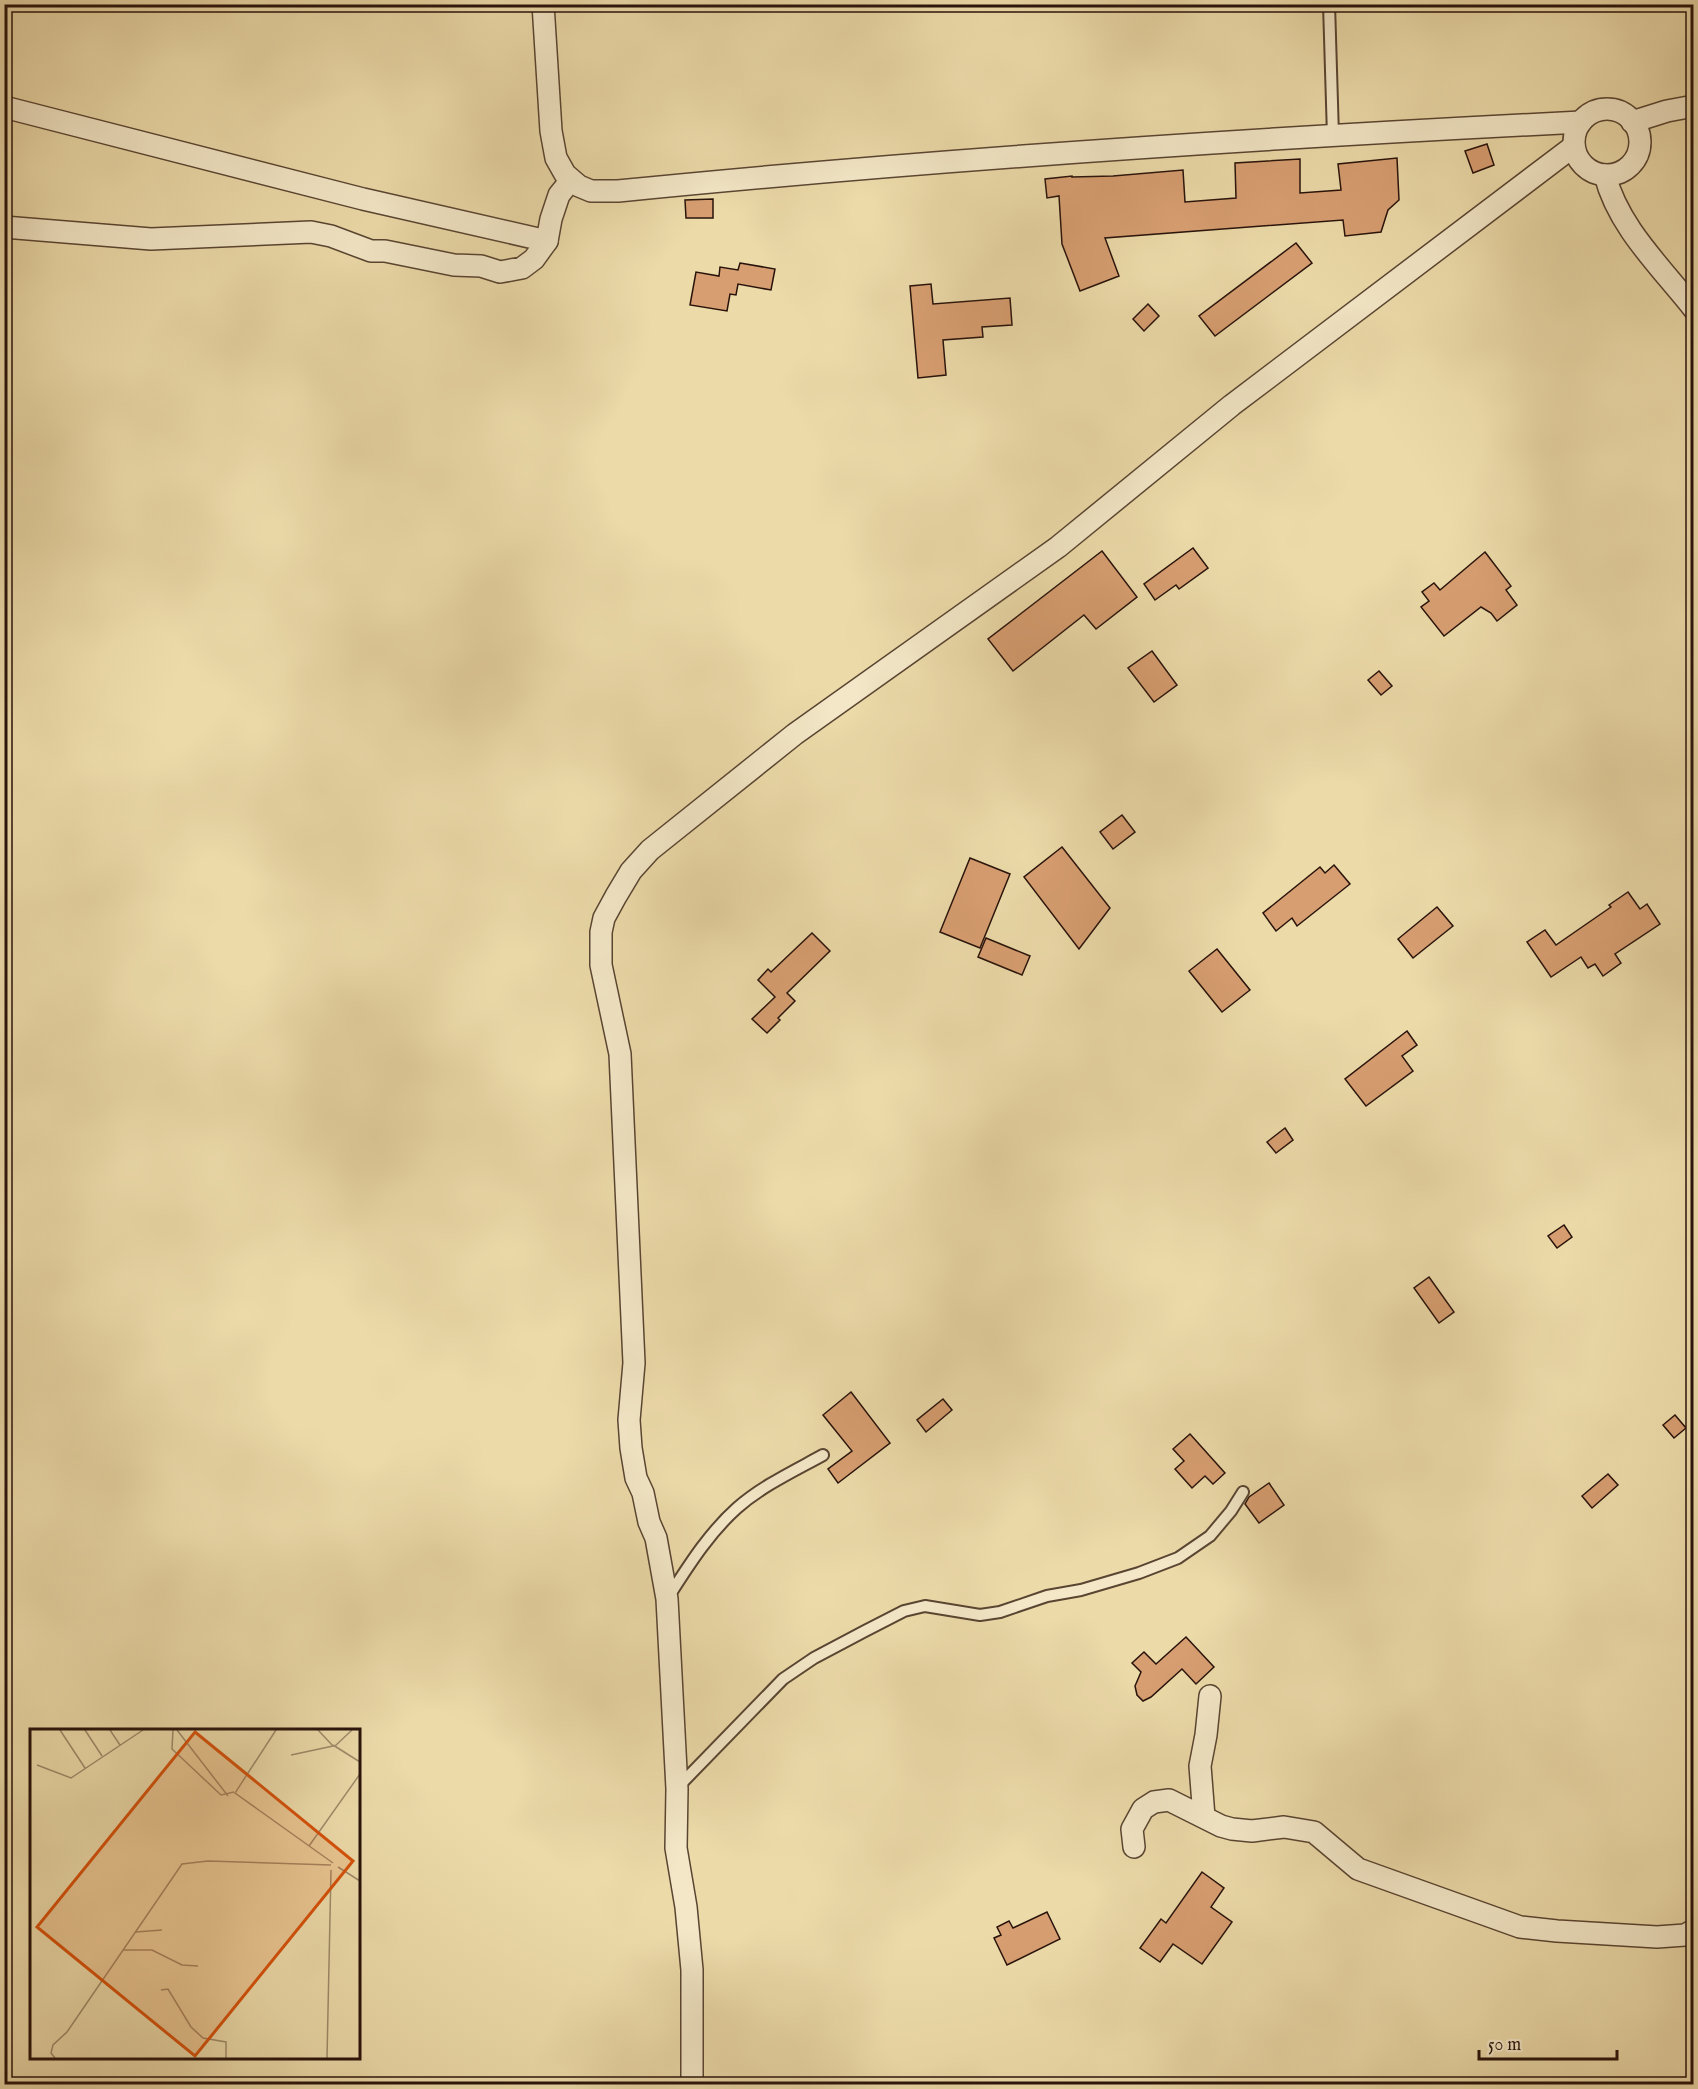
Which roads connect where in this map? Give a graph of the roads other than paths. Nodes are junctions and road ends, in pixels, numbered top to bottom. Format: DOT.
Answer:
graph roads {
  1 [pos="543,4"];
  2 [pos="1329,4"];
  3 [pos="4,106"];
  4 [pos="1694,106"];
  5 [pos="1581,122"];
  6 [pos="1632,122"];
  7 [pos="1333,136"];
  8 [pos="1574,146"];
  9 [pos="1605,175"];
  10 [pos="571,180"];
  11 [pos="4,227"];
  12 [pos="547,241"];
  13 [pos="1694,309"];
  14 [pos="824,1455"];
  15 [pos="1243,1492"];
  16 [pos="667,1599"];
  17 [pos="1210,1696"];
  18 [pos="677,1789"];
  19 [pos="1204,1817"];
  20 [pos="1134,1847"];
  21 [pos="1694,1930"];
  22 [pos="692,2085"];
  1 -- 10 [label="street"];
  2 -- 7 [label="lane"];
  3 -- 12 [label="street"];
  4 -- 6 [label="street"];
  5 -- 6 [label="street"];
  5 -- 7 [label="street"];
  5 -- 8 [label="street"];
  6 -- 9 [label="street"];
  7 -- 10 [label="street"];
  8 -- 9 [label="street"];
  8 -- 16 [label="street"];
  9 -- 13 [label="street"];
  10 -- 12 [label="street"];
  11 -- 12 [label="street"];
  14 -- 16 [label="lane"];
  15 -- 18 [label="lane"];
  16 -- 18 [label="street"];
  17 -- 19 [label="street"];
  18 -- 22 [label="street"];
  19 -- 20 [label="street"];
  19 -- 21 [label="street"];
}
